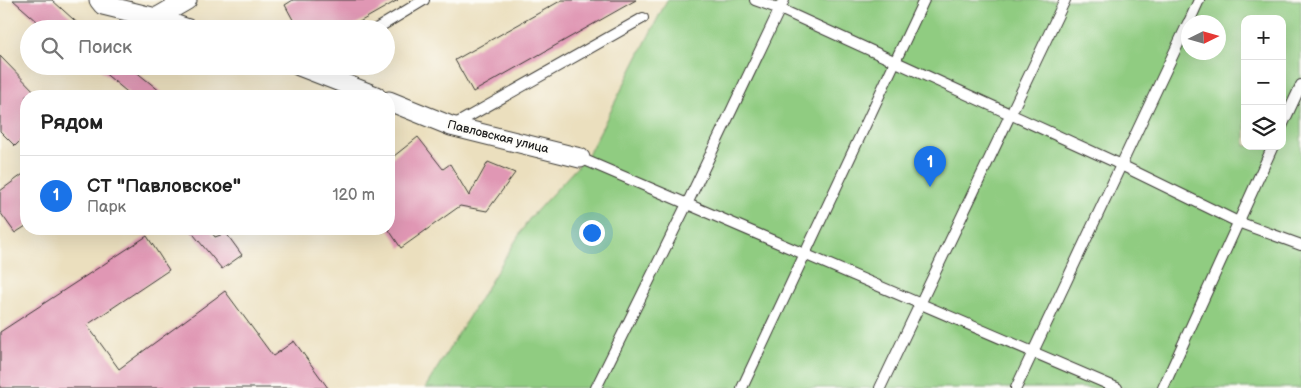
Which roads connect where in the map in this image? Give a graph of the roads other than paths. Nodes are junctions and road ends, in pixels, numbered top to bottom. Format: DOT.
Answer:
graph roads {
  1 [pos="99,0"];
  2 [pos="187,0"];
  3 [pos="424,0"];
  4 [pos="754,0"];
  5 [pos="924,0"];
  6 [pos="1066,0"];
  7 [pos="1199,0"];
  8 [pos="782,5"];
  9 [pos="1192,15"];
  10 [pos="156,18"];
  11 [pos="643,18"];
  12 [pos="162,20"];
  13 [pos="391,20"];
  14 [pos="1181,38"];
  15 [pos="895,62"];
  16 [pos="326,75"];
  17 [pos="1301,85"];
  18 [pos="362,90"];
  19 [pos="395,103"];
  20 [pos="1010,114"];
  21 [pos="1286,117"];
  22 [pos="451,126"];
  23 [pos="1271,150"];
  24 [pos="580,158"];
  25 [pos="1122,166"];
  26 [pos="687,204"];
  27 [pos="1238,222"];
  28 [pos="1301,244"];
  29 [pos="804,254"];
  30 [pos="919,303"];
  31 [pos="1033,352"];
  32 [pos="596,388"];
  33 [pos="742,388"];
  34 [pos="880,388"];
  35 [pos="1016,388"];
  36 [pos="1117,388"];
  37 [pos="1163,388"];
  1 -- 10 [label="street"];
  2 -- 10 [label="street"];
  3 -- 13 [label="lane"];
  4 -- 8 [label="lane"];
  5 -- 15 [label="lane"];
  6 -- 20 [label="lane"];
  7 -- 9 [label="lane"];
  8 -- 15 [label="lane"];
  8 -- 26 [label="lane"];
  10 -- 12 [label="street"];
  11 -- 22 [label="lane"];
  14 -- 25 [label="lane"];
  15 -- 20 [label="lane"];
  15 -- 29 [label="lane"];
  16 -- 18 [label="street"];
  17 -- 21 [label="lane"];
  19 -- 22 [label="street, Павловская улица"];
  20 -- 25 [label="lane"];
  20 -- 30 [label="lane"];
  22 -- 24 [label="street, Павловская улица"];
  23 -- 27 [label="lane"];
  24 -- 26 [label="lane"];
  25 -- 27 [label="lane"];
  25 -- 31 [label="lane"];
  26 -- 29 [label="lane"];
  26 -- 32 [label="lane"];
  27 -- 28 [label="lane"];
  27 -- 37 [label="lane"];
  29 -- 30 [label="lane"];
  29 -- 33 [label="lane"];
  30 -- 31 [label="lane"];
  30 -- 34 [label="lane"];
  31 -- 35 [label="lane"];
  31 -- 36 [label="lane"];
}
